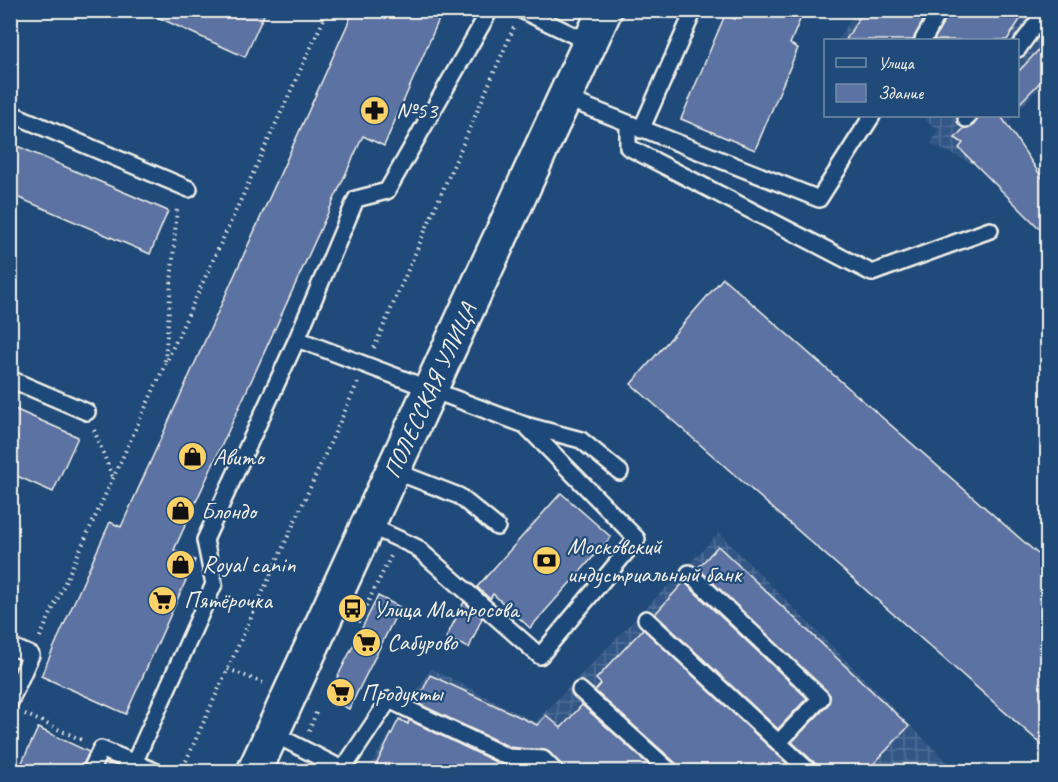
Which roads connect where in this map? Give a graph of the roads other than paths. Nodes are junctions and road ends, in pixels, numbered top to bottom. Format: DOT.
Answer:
graph roads {
  1 [pos="490,10"];
  2 [pos="605,10"];
  3 [pos="694,10"];
  4 [pos="940,10"];
  5 [pos="1046,10"];
  6 [pos="521,11"];
  7 [pos="924,39"];
  8 [pos="590,43"];
  9 [pos="1019,47"];
  10 [pos="565,98"];
  11 [pos="10,113"];
  12 [pos="871,117"];
  13 [pos="635,127"];
  14 [pos="184,187"];
  15 [pos="990,230"];
  16 [pos="297,339"];
  17 [pos="10,379"];
  18 [pos="428,390"];
  19 [pos="87,412"];
  20 [pos="525,426"];
  21 [pos="392,470"];
  22 [pos="620,472"];
  23 [pos="368,525"];
  24 [pos="497,527"];
  25 [pos="689,573"];
  26 [pos="646,618"];
  27 [pos="10,646"];
  28 [pos="580,690"];
  29 [pos="16,707"];
  30 [pos="272,733"];
  31 [pos="779,742"];
  32 [pos="135,761"];
  33 [pos="345,770"];
  34 [pos="90,771"];
  35 [pos="157,771"];
  36 [pos="254,771"];
  37 [pos="556,771"];
  38 [pos="671,771"];
  39 [pos="810,771"];
  1 -- 16 [label="lane"];
  2 -- 8 [label="street, ПОЛЕССКАЯ УЛИЦА"];
  3 -- 13 [label="lane"];
  4 -- 7 [label="lane"];
  5 -- 9 [label="lane"];
  6 -- 8 [label="lane"];
  8 -- 10 [label="street, ПОЛЕССКАЯ УЛИЦА"];
  10 -- 13 [label="lane"];
  10 -- 18 [label="street, ПОЛЕССКАЯ УЛИЦА"];
  11 -- 14 [label="lane"];
  12 -- 13 [label="lane"];
  13 -- 15 [label="lane"];
  16 -- 18 [label="lane"];
  16 -- 32 [label="lane"];
  17 -- 19 [label="lane"];
  18 -- 20 [label="lane"];
  18 -- 21 [label="street, ПОЛЕССКАЯ УЛИЦА"];
  20 -- 22 [label="lane"];
  20 -- 23 [label="lane"];
  21 -- 23 [label="street, ПОЛЕССКАЯ УЛИЦА"];
  21 -- 24 [label="lane"];
  23 -- 30 [label="street, ПОЛЕССКАЯ УЛИЦА"];
  25 -- 31 [label="lane"];
  26 -- 31 [label="lane"];
  27 -- 29 [label="lane"];
  28 -- 38 [label="lane"];
  30 -- 33 [label="lane"];
  30 -- 36 [label="street, ПОЛЕССКАЯ УЛИЦА"];
  31 -- 39 [label="lane"];
  32 -- 34 [label="lane"];
  32 -- 35 [label="lane"];
  33 -- 37 [label="lane"];
}
